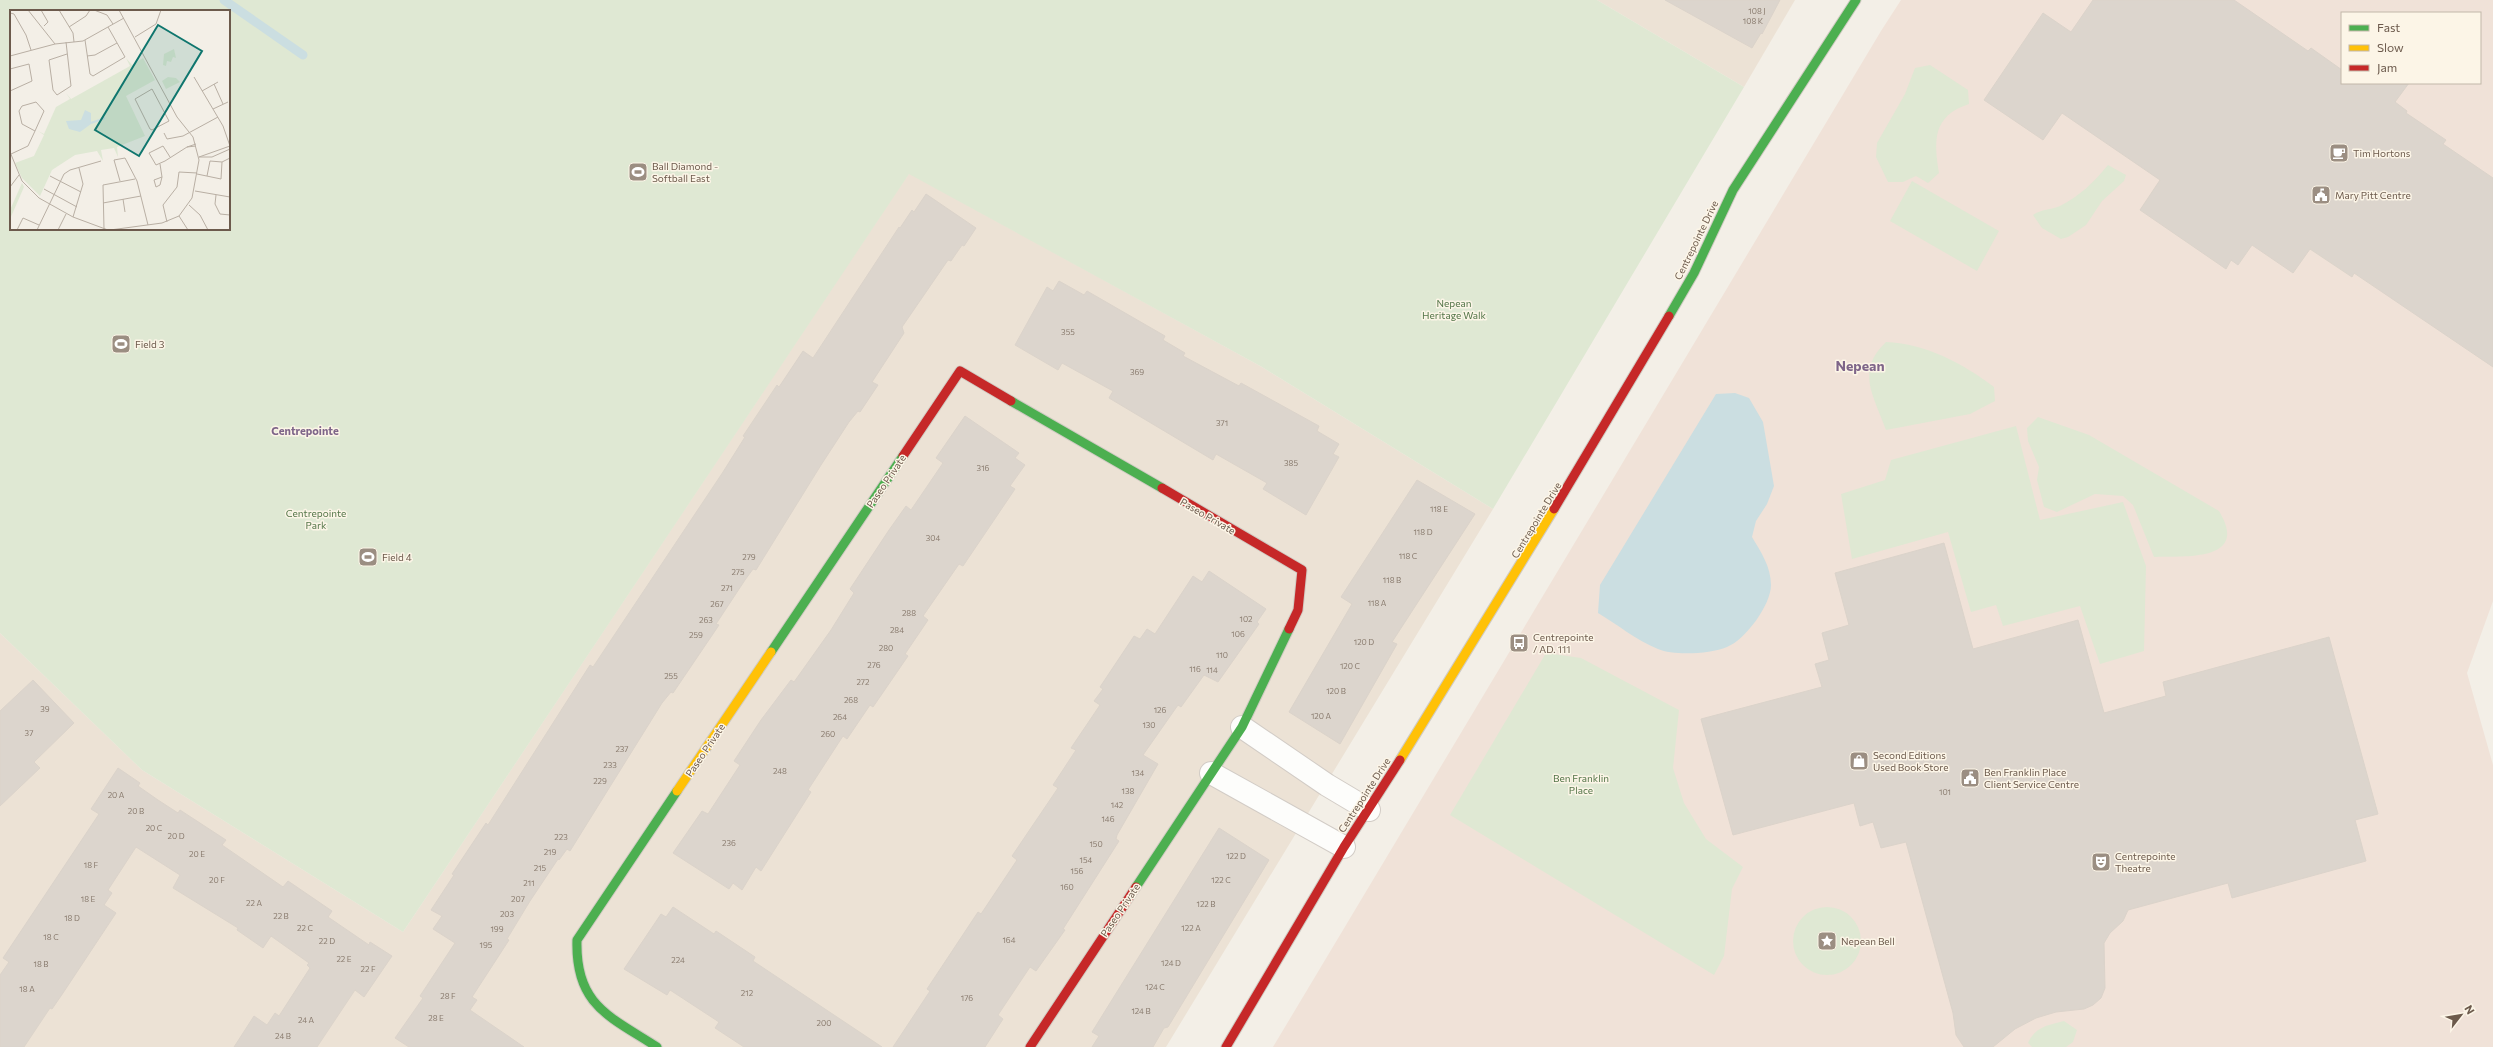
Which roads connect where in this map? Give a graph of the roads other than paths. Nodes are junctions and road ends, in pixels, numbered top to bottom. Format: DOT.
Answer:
graph roads {
  1 [pos="1856,0"];
  2 [pos="1242,727"];
  3 [pos="1211,773"];
  4 [pos="1369,810"];
  5 [pos="1344,847"];
  6 [pos="657,1047"];
  7 [pos="1030,1047"];
  8 [pos="1226,1047"];
  1 -- 4 [label="street, Centrepointe Drive"];
  2 -- 3 [label="street, Paseo Private"];
  2 -- 4 [label="street"];
  2 -- 6 [label="street, Paseo Private"];
  3 -- 5 [label="street"];
  3 -- 7 [label="street, Paseo Private"];
  4 -- 5 [label="street, Centrepointe Drive"];
  5 -- 8 [label="street, Centrepointe Drive"];
}
